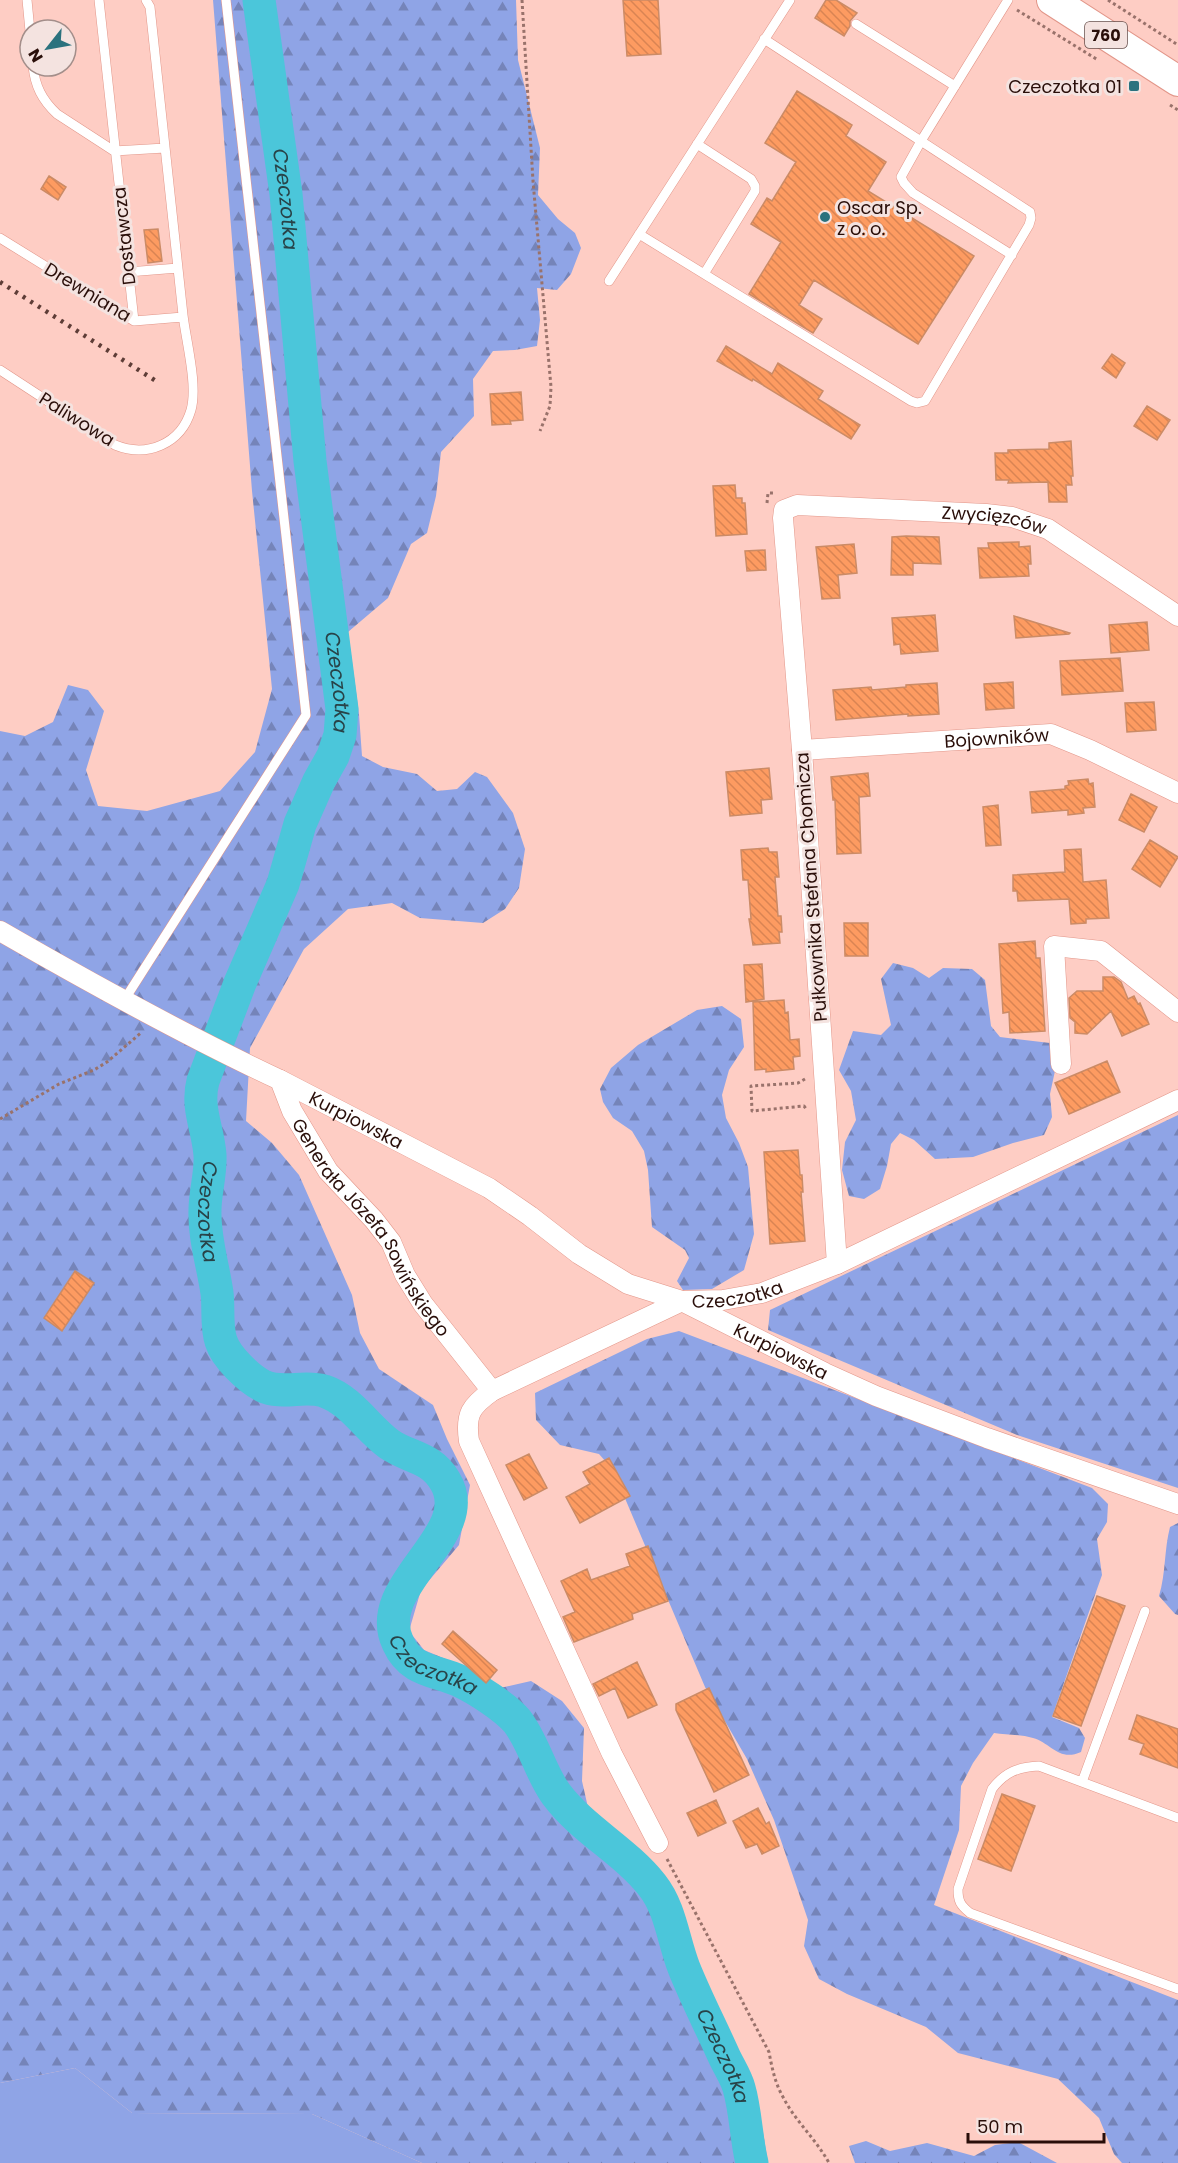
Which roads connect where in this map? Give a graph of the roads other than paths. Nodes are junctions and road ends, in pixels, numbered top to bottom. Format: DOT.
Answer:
graph roads {
  1 [pos="27,0"];
  2 [pos="99,0"];
  3 [pos="146,0"];
  4 [pos="226,0"];
  5 [pos="790,0"];
  6 [pos="1052,0"];
  7 [pos="1007,2"];
  8 [pos="29,18"];
  9 [pos="856,24"];
  10 [pos="764,39"];
  11 [pos="34,78"];
  12 [pos="955,86"];
  13 [pos="1173,92"];
  14 [pos="921,141"];
  15 [pos="697,144"];
  16 [pos="165,148"];
  17 [pos="114,151"];
  18 [pos="639,234"];
  19 [pos="0,238"];
  20 [pos="1012,255"];
  21 [pos="178,268"];
  22 [pos="128,272"];
  23 [pos="704,274"];
  24 [pos="609,281"];
  25 [pos="183,317"];
  26 [pos="134,321"];
  27 [pos="0,370"];
  28 [pos="777,505"];
  29 [pos="1178,615"];
  30 [pos="802,750"];
  31 [pos="1178,793"];
  32 [pos="0,931"];
  33 [pos="123,1002"];
  34 [pos="1178,1012"];
  35 [pos="1061,1064"];
  36 [pos="280,1080"];
  37 [pos="1178,1100"];
  38 [pos="837,1264"];
  39 [pos="682,1301"];
  40 [pos="492,1391"];
  41 [pos="1178,1504"];
  42 [pos="1145,1611"];
  43 [pos="1082,1782"];
  44 [pos="1178,1818"];
  45 [pos="658,1843"];
  46 [pos="1178,1989"];
  1 -- 8 [label="lane"];
  2 -- 17 [label="lane, Dostawcza"];
  3 -- 16 [label="lane"];
  4 -- 33 [label="lane"];
  5 -- 10 [label="lane"];
  6 -- 13 [label="main road, 760"];
  7 -- 12 [label="lane"];
  9 -- 12 [label="lane"];
  10 -- 14 [label="lane"];
  10 -- 15 [label="lane"];
  11 -- 17 [label="lane"];
  12 -- 14 [label="lane"];
  14 -- 20 [label="lane"];
  14 -- 20 [label="lane"];
  15 -- 18 [label="lane"];
  15 -- 23 [label="lane"];
  16 -- 17 [label="lane"];
  16 -- 21 [label="lane"];
  17 -- 22 [label="lane, Dostawcza"];
  18 -- 23 [label="lane"];
  18 -- 24 [label="lane"];
  19 -- 26 [label="lane, Drewniana"];
  20 -- 23 [label="lane"];
  21 -- 22 [label="lane"];
  21 -- 25 [label="lane"];
  22 -- 26 [label="lane, Dostawcza"];
  25 -- 26 [label="lane, Drewniana"];
  25 -- 27 [label="lane, Paliwowa"];
  28 -- 29 [label="street, Zwycięzców"];
  28 -- 30 [label="street, Pułkownika Stefana Chomicza"];
  30 -- 31 [label="street, Bojowników"];
  30 -- 38 [label="street, Pułkownika Stefana Chomicza"];
  32 -- 33 [label="street"];
  33 -- 36 [label="street"];
  34 -- 35 [label="street"];
  36 -- 39 [label="street, Kurpiowska"];
  36 -- 40 [label="street, Generała Józefa Sowińskiego"];
  37 -- 38 [label="street, Czeczotka"];
  38 -- 39 [label="street, Czeczotka"];
  39 -- 40 [label="street, Czeczotka"];
  39 -- 41 [label="street, Kurpiowska"];
  40 -- 45 [label="street, Czeczotka"];
  42 -- 43 [label="lane"];
  43 -- 44 [label="lane"];
  43 -- 46 [label="lane"];
}
